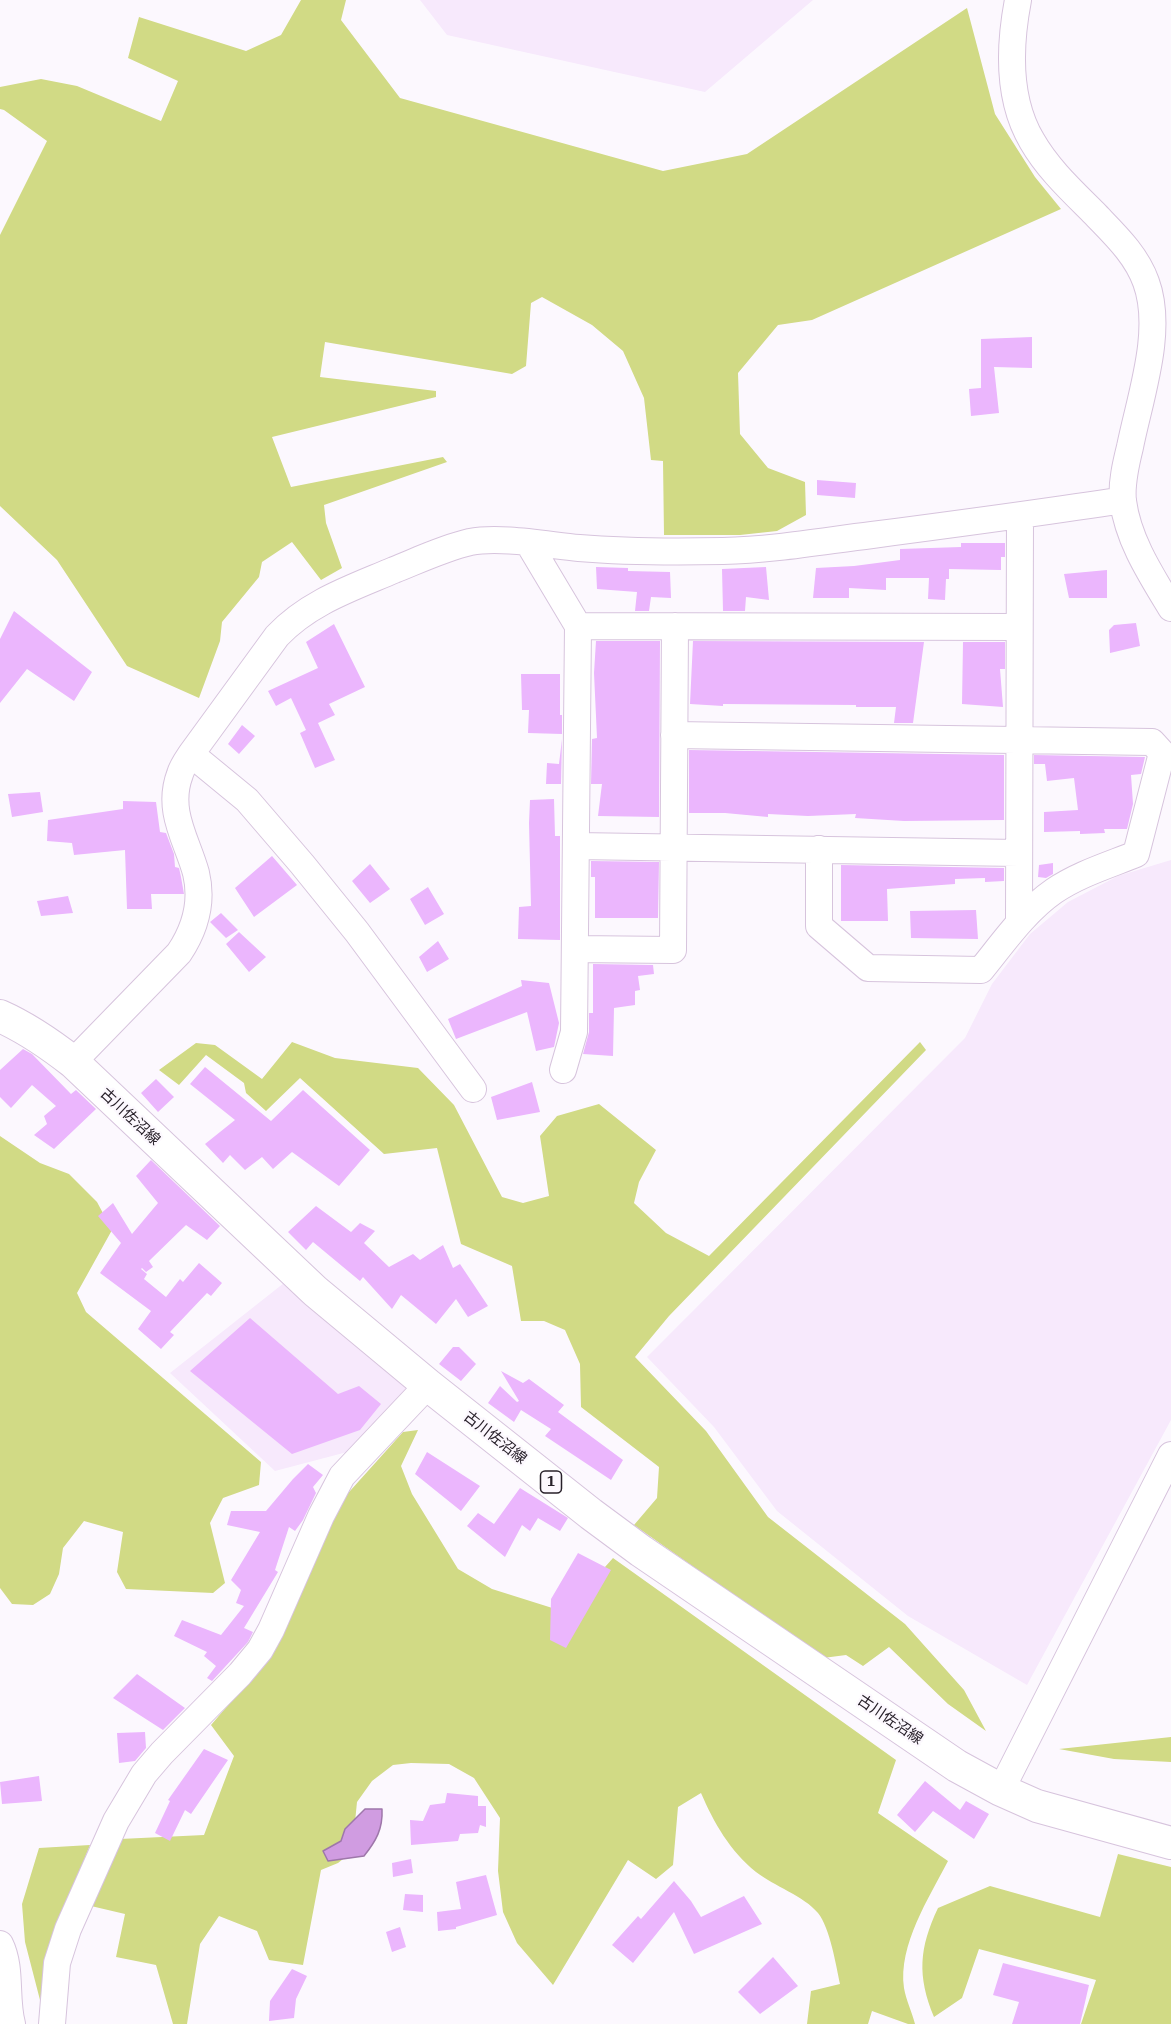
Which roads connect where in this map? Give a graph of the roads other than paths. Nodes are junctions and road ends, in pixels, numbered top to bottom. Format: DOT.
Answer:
graph roads {
  1 [pos="1018,0"];
  2 [pos="1123,500"];
  3 [pos="1020,516"];
  4 [pos="529,544"];
  5 [pos="1171,608"];
  6 [pos="578,626"];
  7 [pos="675,626"];
  8 [pos="1020,627"];
  9 [pos="674,735"];
  10 [pos="1019,740"];
  11 [pos="191,754"];
  12 [pos="577,846"];
  13 [pos="674,847"];
  14 [pos="819,849"];
  15 [pos="1018,853"];
  16 [pos="1019,923"];
  17 [pos="575,949"];
  18 [pos="0,1016"];
  19 [pos="73,1062"];
  20 [pos="563,1070"];
  21 [pos="473,1089"];
  22 [pos="428,1385"];
  23 [pos="1171,1455"];
  24 [pos="1001,1791"];
  25 [pos="1171,1843"];
  26 [pos="0,1944"];
  27 [pos="12,2024"];
  28 [pos="52,2024"];
  1 -- 2 [label="street"];
  2 -- 3 [label="street"];
  2 -- 5 [label="street"];
  3 -- 4 [label="street"];
  3 -- 8 [label="street"];
  4 -- 6 [label="street"];
  4 -- 11 [label="street"];
  6 -- 7 [label="street"];
  6 -- 12 [label="street"];
  7 -- 8 [label="street"];
  7 -- 9 [label="street"];
  8 -- 10 [label="street"];
  9 -- 10 [label="street"];
  9 -- 13 [label="street"];
  10 -- 15 [label="street"];
  10 -- 16 [label="street"];
  11 -- 19 [label="street"];
  11 -- 21 [label="street"];
  12 -- 13 [label="street"];
  12 -- 17 [label="street"];
  13 -- 14 [label="street"];
  13 -- 17 [label="street"];
  14 -- 15 [label="street"];
  14 -- 16 [label="street"];
  15 -- 16 [label="street"];
  17 -- 20 [label="street"];
  18 -- 19 [label="main road, 古川佐沼線 / 1"];
  19 -- 22 [label="main road, 古川佐沼線 / 1"];
  22 -- 24 [label="main road, 古川佐沼線 / 1"];
  22 -- 28 [label="street"];
  23 -- 24 [label="street"];
  24 -- 25 [label="main road, 古川佐沼線 / 1"];
  26 -- 27 [label="street"];
}
